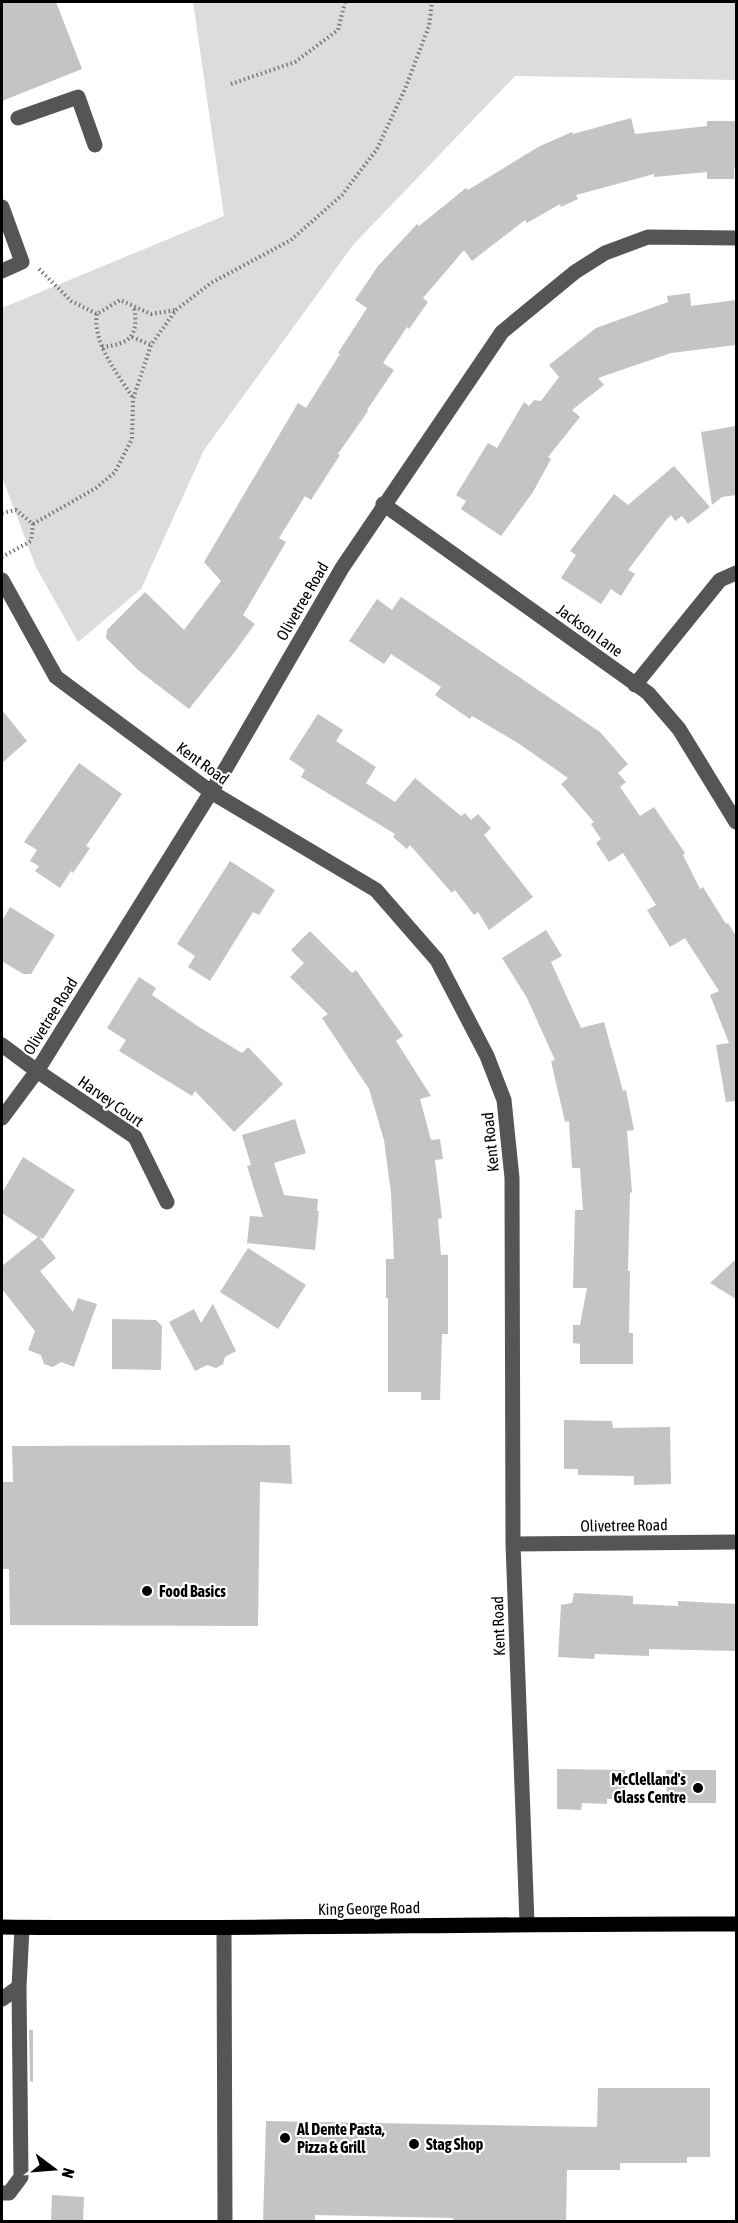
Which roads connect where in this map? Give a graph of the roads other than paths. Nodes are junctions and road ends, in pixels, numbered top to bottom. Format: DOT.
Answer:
graph roads {
  1 [pos="18,118"];
  2 [pos="96,145"];
  3 [pos="2,207"];
  4 [pos="736,238"];
  5 [pos="2,271"];
  6 [pos="383,504"];
  7 [pos="736,573"];
  8 [pos="2,580"];
  9 [pos="635,685"];
  10 [pos="211,792"];
  11 [pos="736,822"];
  12 [pos="2,1045"];
  13 [pos="37,1071"];
  14 [pos="2,1118"];
  15 [pos="167,1202"];
  16 [pos="736,1542"];
  17 [pos="513,1544"];
  18 [pos="527,1923"];
  19 [pos="736,1924"];
  20 [pos="2,1928"];
  21 [pos="22,1928"];
  22 [pos="224,1929"];
  23 [pos="19,1986"];
  24 [pos="2,1999"];
  25 [pos="2,2193"];
  26 [pos="225,2222"];
  1 -- 2 [label="street"];
  3 -- 5 [label="street"];
  4 -- 6 [label="street, Olivetree Road"];
  6 -- 9 [label="street, Jackson Lane"];
  6 -- 10 [label="street, Olivetree Road"];
  7 -- 9 [label="street"];
  8 -- 10 [label="street, Kent Road"];
  9 -- 11 [label="street, Jackson Lane"];
  10 -- 13 [label="street, Olivetree Road"];
  10 -- 17 [label="street, Kent Road"];
  12 -- 13 [label="street, Harvey Court"];
  13 -- 14 [label="street, Olivetree Road"];
  13 -- 15 [label="street, Harvey Court"];
  16 -- 17 [label="street, Olivetree Road"];
  17 -- 18 [label="street, Kent Road"];
  18 -- 19 [label="main road, King George Road"];
  18 -- 22 [label="main road, King George Road"];
  20 -- 21 [label="main road, King George Road"];
  21 -- 22 [label="main road, King George Road"];
  21 -- 23 [label="street"];
  22 -- 26 [label="street"];
  23 -- 24 [label="street"];
  23 -- 25 [label="street"];
}
